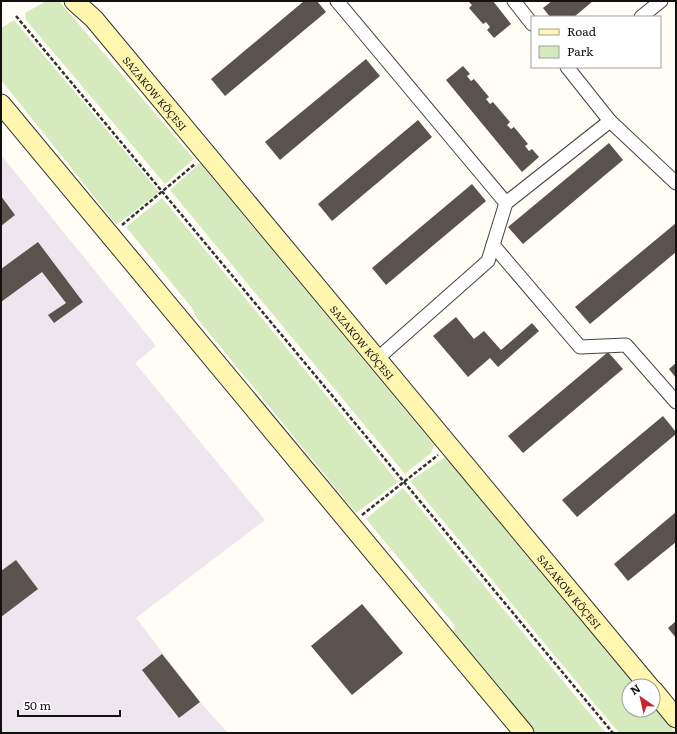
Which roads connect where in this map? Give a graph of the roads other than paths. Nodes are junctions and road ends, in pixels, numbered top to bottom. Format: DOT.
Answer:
graph roads {
  1 [pos="74,1"];
  2 [pos="337,1"];
  3 [pos="514,1"];
  4 [pos="661,1"];
  5 [pos="642,16"];
  6 [pos="531,23"];
  7 [pos="573,69"];
  8 [pos="1,104"];
  9 [pos="610,121"];
  10 [pos="676,183"];
  11 [pos="506,203"];
  12 [pos="493,245"];
  13 [pos="377,359"];
  14 [pos="676,402"];
  15 [pos="642,678"];
  16 [pos="661,700"];
  17 [pos="676,718"];
  18 [pos="524,733"];
  1 -- 13 [label="main road, SAZAKOW KÖÇESI"];
  2 -- 11 [label="street"];
  3 -- 6 [label="street"];
  4 -- 5 [label="street"];
  7 -- 9 [label="street"];
  8 -- 18 [label="main road"];
  9 -- 10 [label="street"];
  9 -- 11 [label="street"];
  11 -- 12 [label="street"];
  12 -- 13 [label="street"];
  12 -- 14 [label="street"];
  13 -- 15 [label="main road, SAZAKOW KÖÇESI"];
  16 -- 17 [label="main road"];
}
